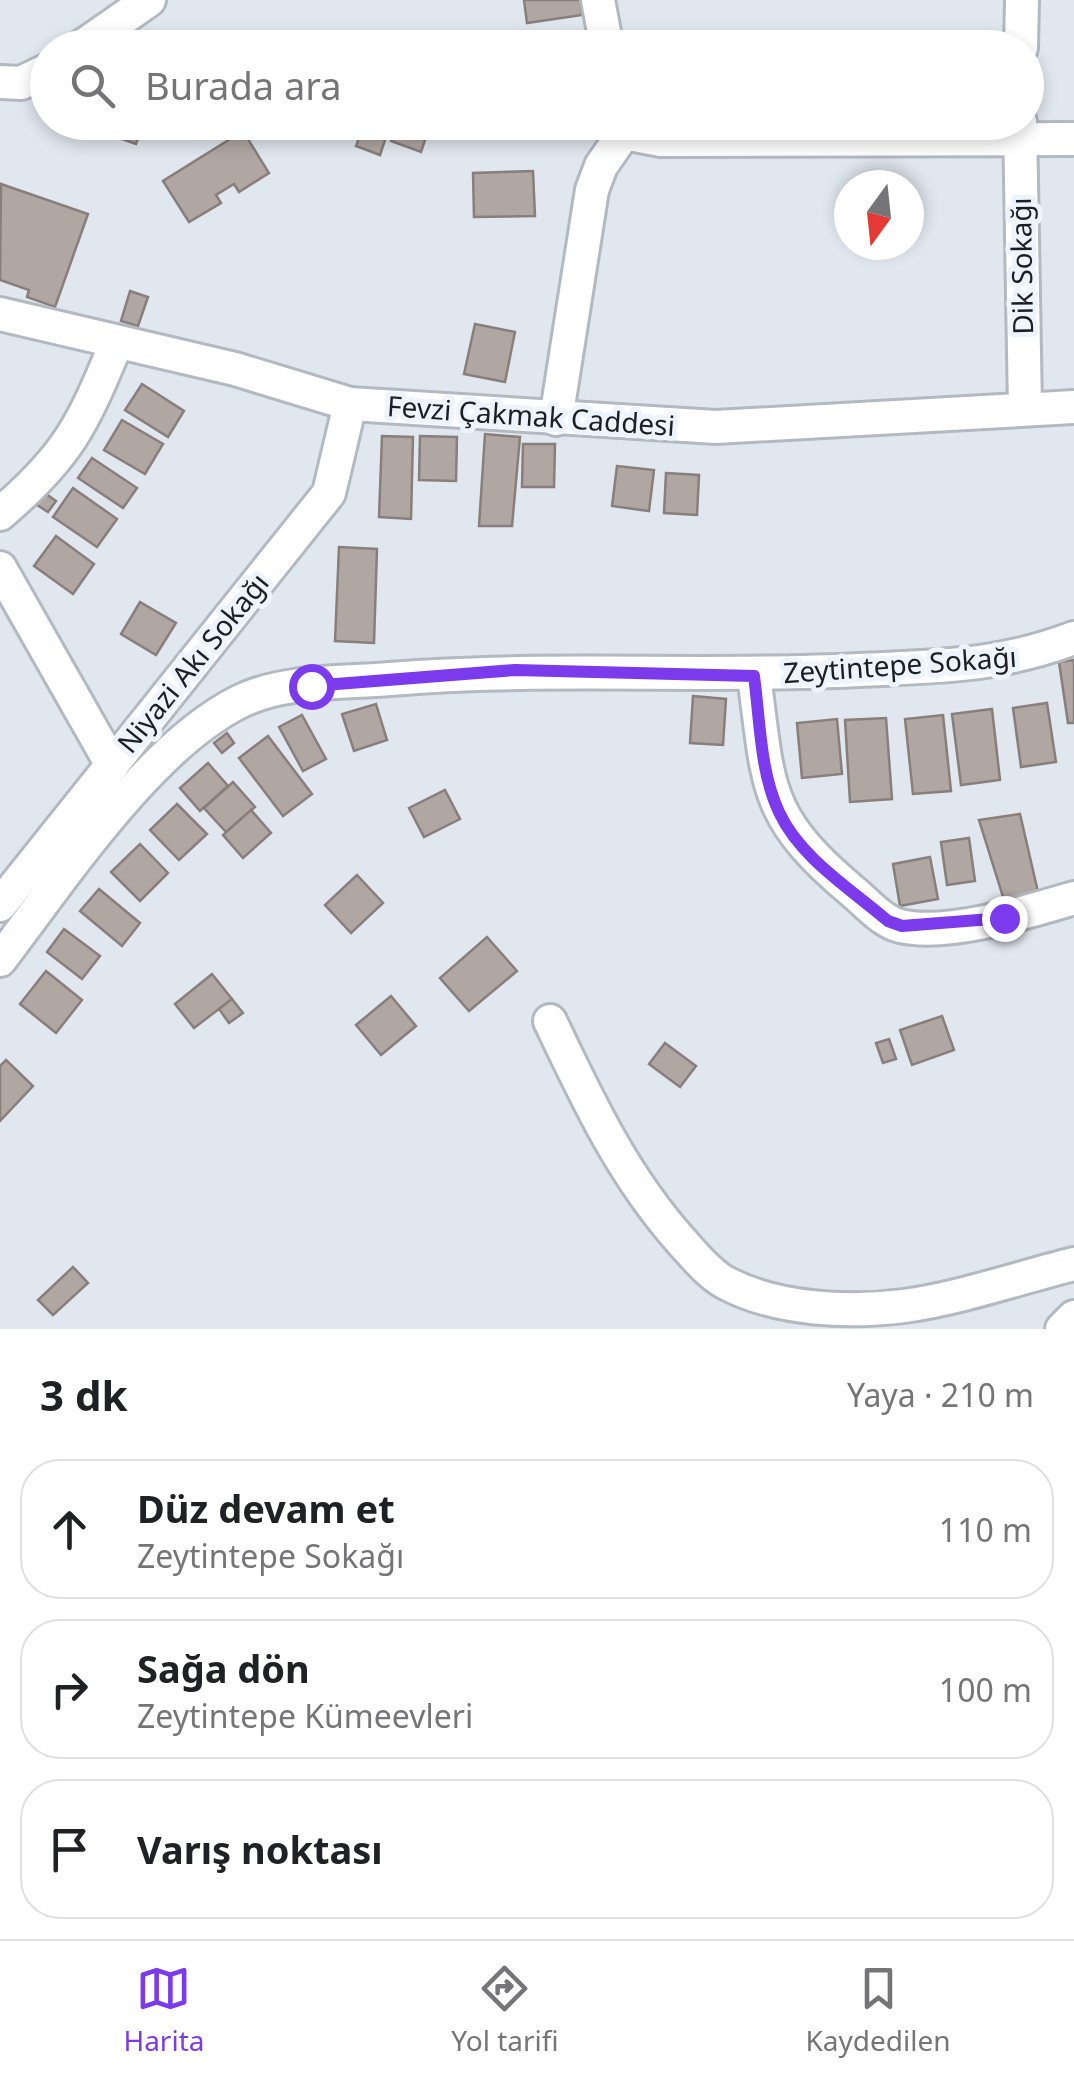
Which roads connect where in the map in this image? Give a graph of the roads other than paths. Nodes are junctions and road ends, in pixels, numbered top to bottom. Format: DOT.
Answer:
graph roads {
  1 [pos="149,0"];
  2 [pos="598,0"];
  3 [pos="1022,0"];
  4 [pos="106,30"];
  5 [pos="604,30"];
  6 [pos="1021,30"];
  7 [pos="30,78"];
  8 [pos="0,82"];
  9 [pos="1044,134"];
  10 [pos="1074,139"];
  11 [pos="616,140"];
  12 [pos="1020,140"];
  13 [pos="0,314"];
  14 [pos="116,344"];
  15 [pos="350,404"];
  16 [pos="1074,407"];
  17 [pos="1026,409"];
  18 [pos="556,419"];
  19 [pos="0,514"];
  20 [pos="0,568"];
  21 [pos="1074,638"];
  22 [pos="754,676"];
  23 [pos="112,765"];
  24 [pos="1074,898"];
  25 [pos="0,905"];
  26 [pos="0,960"];
  27 [pos="550,1021"];
  28 [pos="1074,1264"];
  29 [pos="1074,1317"];
  30 [pos="1062,1329"];
  1 -- 4 [label="street"];
  2 -- 5 [label="street"];
  3 -- 6 [label="street"];
  7 -- 8 [label="street"];
  9 -- 10 [label="street"];
  11 -- 18 [label="street"];
  12 -- 17 [label="street, Dik Sokağı"];
  13 -- 14 [label="street, Fevzi Çakmak Caddesi"];
  14 -- 15 [label="street, Fevzi Çakmak Caddesi"];
  14 -- 19 [label="street"];
  15 -- 18 [label="street, Fevzi Çakmak Caddesi"];
  15 -- 23 [label="street, Niyazi Akı Sokağı"];
  16 -- 17 [label="street, Fevzi Çakmak Caddesi"];
  17 -- 18 [label="street, Fevzi Çakmak Caddesi"];
  20 -- 23 [label="street"];
  21 -- 22 [label="street, Zeytintepe Sokağı"];
  22 -- 24 [label="street"];
  22 -- 26 [label="street, Zeytintepe Sokağı"];
  23 -- 25 [label="street, Niyazi Akı Sokağı"];
  27 -- 28 [label="street"];
  29 -- 30 [label="street"];
}
